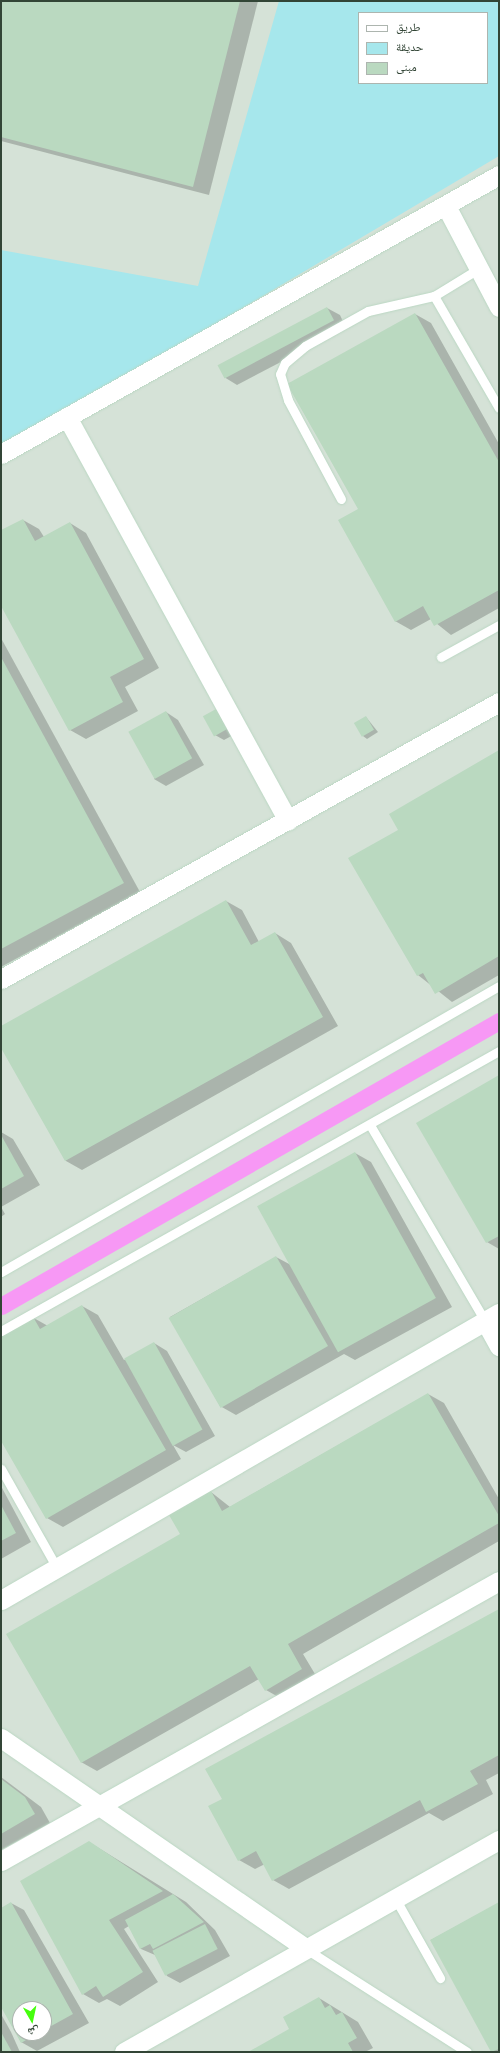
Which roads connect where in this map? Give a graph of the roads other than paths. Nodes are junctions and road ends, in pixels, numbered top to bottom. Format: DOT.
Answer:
graph roads {
  1 [pos="499,175"];
  2 [pos="446,206"];
  3 [pos="478,269"];
  4 [pos="434,296"];
  5 [pos="499,307"];
  6 [pos="499,408"];
  7 [pos="66,417"];
  8 [pos="1,454"];
  9 [pos="341,499"];
  10 [pos="499,625"];
  11 [pos="441,657"];
  12 [pos="499,702"];
  13 [pos="288,820"];
  14 [pos="1,979"];
  15 [pos="499,986"];
  16 [pos="499,1051"];
  17 [pos="370,1125"];
  18 [pos="1,1272"];
  19 [pos="492,1317"];
  20 [pos="1,1331"];
  21 [pos="499,1346"];
  22 [pos="1,1469"];
  23 [pos="57,1568"];
  24 [pos="499,1581"];
  25 [pos="1,1600"];
  26 [pos="1,1738"];
  27 [pos="96,1807"];
  28 [pos="499,1840"];
  29 [pos="1,1861"];
  30 [pos="395,1898"];
  31 [pos="305,1948"];
  32 [pos="440,1978"];
  33 [pos="124,2052"];
  34 [pos="467,2052"];
  1 -- 2 [label="street"];
  2 -- 3 [label="street"];
  2 -- 7 [label="street"];
  3 -- 4 [label="lane"];
  3 -- 5 [label="street"];
  4 -- 6 [label="lane"];
  4 -- 9 [label="lane"];
  7 -- 8 [label="street"];
  7 -- 13 [label="street"];
  10 -- 11 [label="lane"];
  12 -- 13 [label="street"];
  13 -- 14 [label="street"];
  15 -- 18 [label="lane"];
  16 -- 17 [label="lane"];
  17 -- 19 [label="lane"];
  17 -- 20 [label="lane"];
  19 -- 21 [label="street"];
  19 -- 23 [label="street"];
  22 -- 23 [label="lane"];
  23 -- 25 [label="street"];
  24 -- 27 [label="street"];
  26 -- 27 [label="street"];
  27 -- 29 [label="street"];
  27 -- 31 [label="street"];
  28 -- 30 [label="street"];
  30 -- 31 [label="street"];
  30 -- 32 [label="lane"];
  31 -- 33 [label="street"];
  31 -- 34 [label="lane"];
}
